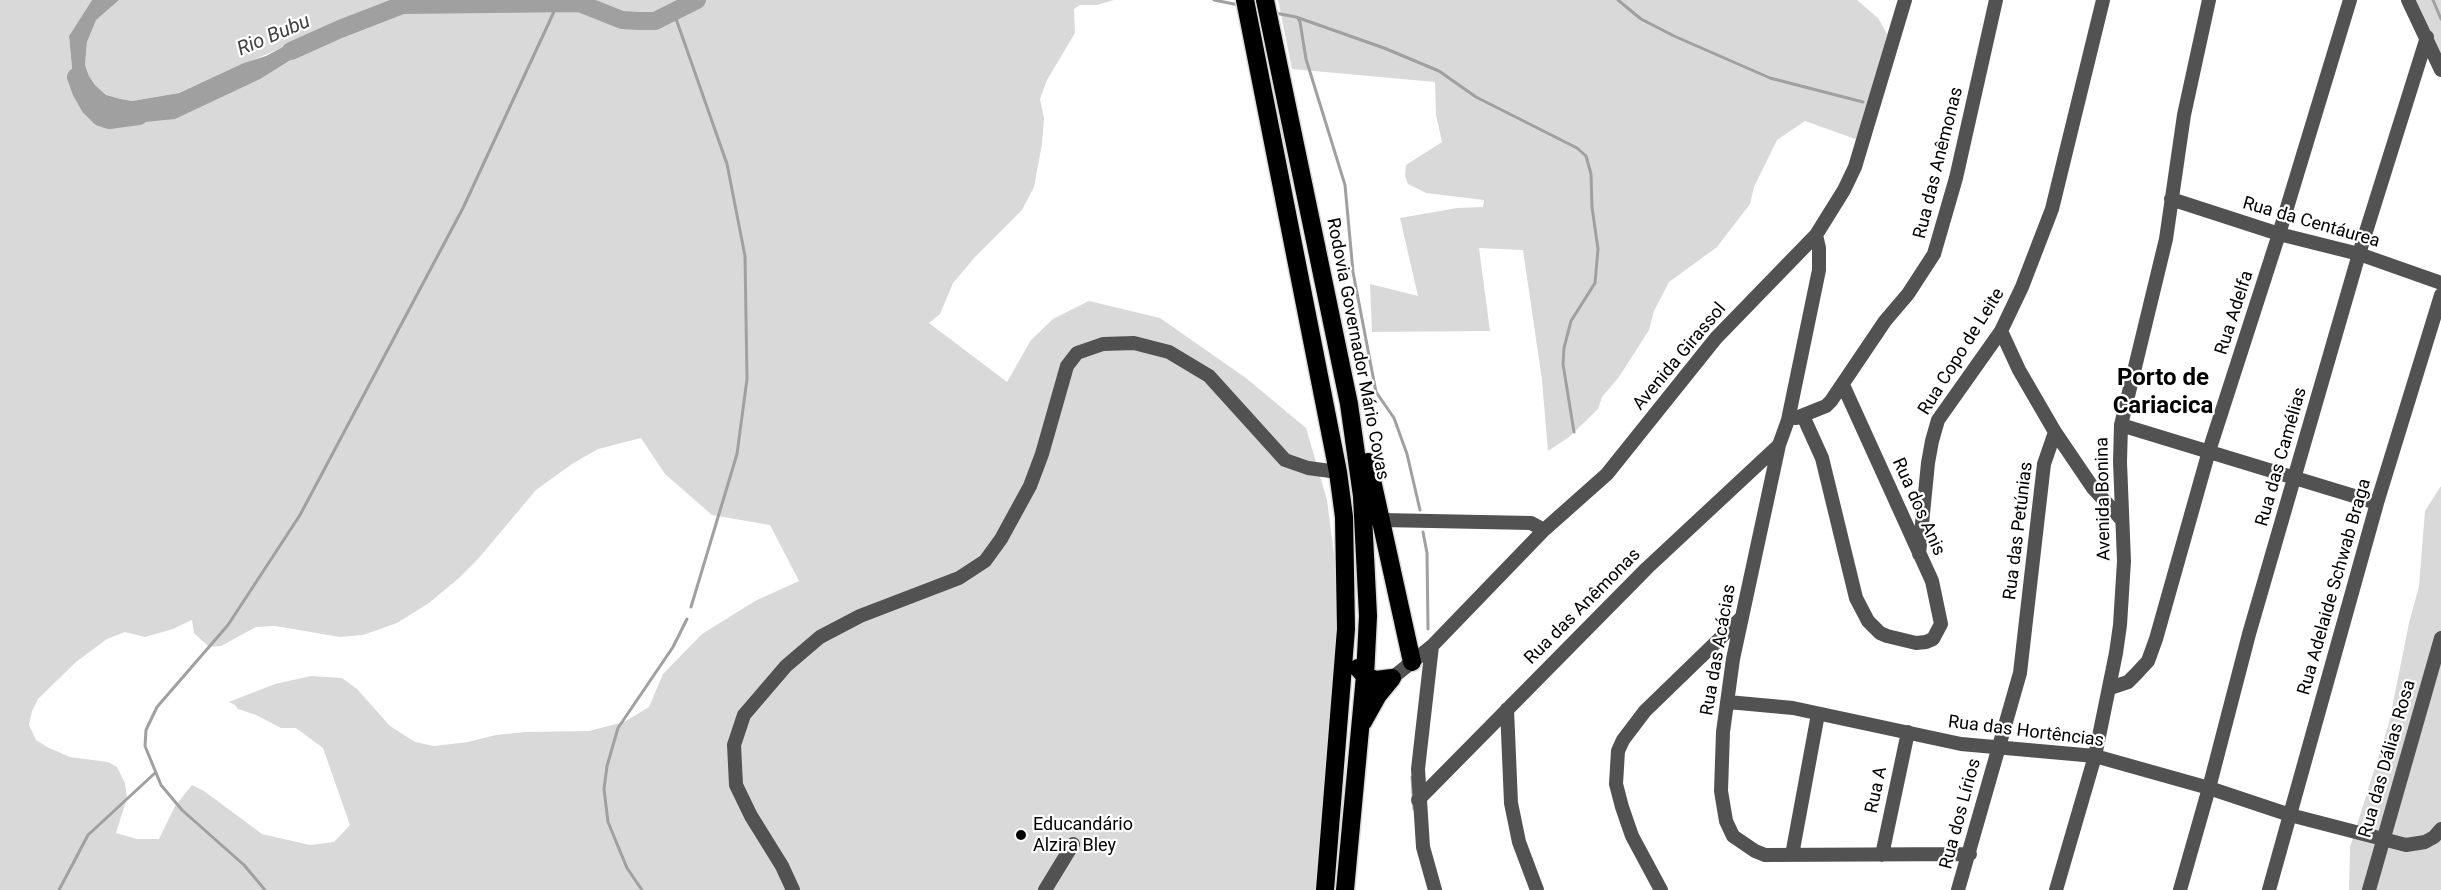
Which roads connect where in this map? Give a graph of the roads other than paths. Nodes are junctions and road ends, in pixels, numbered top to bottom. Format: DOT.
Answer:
graph roads {
  1 [pos="1237,0"];
  2 [pos="1245,0"];
  3 [pos="1265,0"];
  4 [pos="1905,0"];
  5 [pos="1996,0"];
  6 [pos="2103,0"];
  7 [pos="2209,0"];
  8 [pos="2350,0"];
  9 [pos="2408,0"];
  10 [pos="1250,24"];
  11 [pos="2427,37"];
  12 [pos="2441,70"];
  13 [pos="2171,199"];
  14 [pos="2279,234"];
  15 [pos="1816,235"];
  16 [pos="2360,254"];
  17 [pos="2441,283"];
  18 [pos="2441,295"];
  19 [pos="2001,331"];
  20 [pos="1843,385"];
  21 [pos="1348,404"];
  22 [pos="1803,416"];
  23 [pos="1788,420"];
  24 [pos="2121,425"];
  25 [pos="2055,432"];
  26 [pos="1779,445"];
  27 [pos="2210,451"];
  28 [pos="1338,472"];
  29 [pos="2295,478"];
  30 [pos="2377,503"];
  31 [pos="1344,517"];
  32 [pos="1382,520"];
  33 [pos="2122,520"];
  34 [pos="1544,530"];
  35 [pos="1919,554"];
  36 [pos="1740,619"];
  37 [pos="2441,638"];
  38 [pos="1432,646"];
  39 [pos="1412,662"];
  40 [pos="1365,676"];
  41 [pos="1392,678"];
  42 [pos="2109,688"];
  43 [pos="1728,702"];
  44 [pos="1507,710"];
  45 [pos="1818,714"];
  46 [pos="1360,727"];
  47 [pos="1908,732"];
  48 [pos="1997,747"];
  49 [pos="2096,756"];
  50 [pos="2210,788"];
  51 [pos="1418,800"];
  52 [pos="2290,816"];
  53 [pos="2441,830"];
  54 [pos="2383,839"];
  55 [pos="1073,844"];
  56 [pos="1970,854"];
  57 [pos="1792,855"];
  58 [pos="1882,855"];
  59 [pos="793,890"];
  60 [pos="1045,890"];
  61 [pos="1325,890"];
  62 [pos="1345,890"];
  63 [pos="1435,890"];
  64 [pos="1537,890"];
  65 [pos="1661,890"];
  66 [pos="1958,890"];
  67 [pos="2056,890"];
  68 [pos="2180,890"];
  69 [pos="2269,890"];
  70 [pos="2370,890"];
  1 -- 10 [label="highway"];
  2 -- 10 [label="highway"];
  3 -- 21 [label="highway, Rodovia Governador Mário Covas"];
  4 -- 15 [label="street, Avenida Girassol"];
  5 -- 20 [label="street, Rua das Anêmonas"];
  6 -- 19 [label="street, Rua Copo de Leite"];
  7 -- 13 [label="street, Avenida Bonina"];
  8 -- 14 [label="street, Rua Adelfa"];
  9 -- 11 [label="street"];
  10 -- 28 [label="highway"];
  11 -- 12 [label="street"];
  11 -- 16 [label="street, Rua das Camélias"];
  13 -- 14 [label="street, Rua da Centáurea"];
  13 -- 24 [label="street, Avenida Bonina"];
  14 -- 16 [label="street, Rua da Centáurea"];
  14 -- 27 [label="street, Rua Adelfa"];
  15 -- 23 [label="street, Rua das Acácias"];
  15 -- 34 [label="street, Avenida Girassol"];
  16 -- 17 [label="street, Rua da Centáurea"];
  16 -- 29 [label="street, Rua das Camélias"];
  18 -- 30 [label="street, Rua Adelaide Schwab Braga"];
  19 -- 25 [label="street"];
  19 -- 35 [label="street, Rua Copo de Leite"];
  20 -- 22 [label="street, Rua das Anêmonas"];
  20 -- 35 [label="street, Rua dos Anis"];
  21 -- 32 [label="highway"];
  21 -- 40 [label="highway, Rodovia Governador Mário Covas"];
  22 -- 23 [label="street, Rua das Anêmonas"];
  22 -- 35 [label="street, Rua dos Anis"];
  23 -- 26 [label="street, Rua das Acácias"];
  24 -- 27 [label="street"];
  24 -- 33 [label="street, Avenida Bonina"];
  25 -- 33 [label="street"];
  25 -- 48 [label="street, Rua das Petúnias"];
  26 -- 36 [label="street, Rua das Acácias"];
  26 -- 44 [label="street, Rua das Anêmonas"];
  27 -- 29 [label="street"];
  27 -- 42 [label="street, Rua Adelfa"];
  28 -- 31 [label="highway"];
  28 -- 59 [label="street"];
  29 -- 30 [label="street"];
  29 -- 50 [label="street, Rua das Camélias"];
  30 -- 52 [label="street, Rua Adelaide Schwab Braga"];
  31 -- 40 [label="highway"];
  31 -- 61 [label="highway"];
  32 -- 34 [label="street"];
  32 -- 39 [label="highway"];
  33 -- 42 [label="street, Avenida Bonina"];
  34 -- 38 [label="street, Avenida Girassol"];
  36 -- 43 [label="street, Rua das Acácias"];
  36 -- 65 [label="street"];
  37 -- 54 [label="street, Rua das Dálias Rosa"];
  38 -- 39 [label="street, Avenida Girassol"];
  38 -- 51 [label="street"];
  39 -- 41 [label="street, Avenida Girassol"];
  40 -- 41 [label="highway"];
  40 -- 46 [label="highway, Rodovia Governador Mário Covas"];
  41 -- 46 [label="highway"];
  42 -- 49 [label="street, Avenida Bonina"];
  43 -- 45 [label="street, Rua das Hortências"];
  43 -- 57 [label="street, Rua das Acácias"];
  44 -- 51 [label="street, Rua das Anêmonas"];
  44 -- 64 [label="street"];
  45 -- 47 [label="street, Rua das Hortências"];
  45 -- 57 [label="street"];
  46 -- 62 [label="highway, Rodovia Governador Mário Covas"];
  47 -- 48 [label="street, Rua das Hortências"];
  47 -- 58 [label="street, Rua A"];
  48 -- 49 [label="street, Rua das Hortências"];
  48 -- 56 [label="street, Rua dos Lírios"];
  49 -- 50 [label="street, Rua das Hortências"];
  49 -- 67 [label="street, Avenida Bonina"];
  50 -- 52 [label="street, Rua das Hortências"];
  50 -- 68 [label="street, Rua das Camélias"];
  51 -- 63 [label="street"];
  52 -- 54 [label="street, Rua das Hortências"];
  52 -- 69 [label="street, Rua Adelaide Schwab Braga"];
  53 -- 54 [label="street, Rua das Hortências"];
  54 -- 70 [label="street, Rua das Dálias Rosa"];
  55 -- 60 [label="street"];
  56 -- 58 [label="street, Rua das Acácias"];
  56 -- 66 [label="street, Rua dos Lírios"];
  57 -- 58 [label="street, Rua das Acácias"];
}
